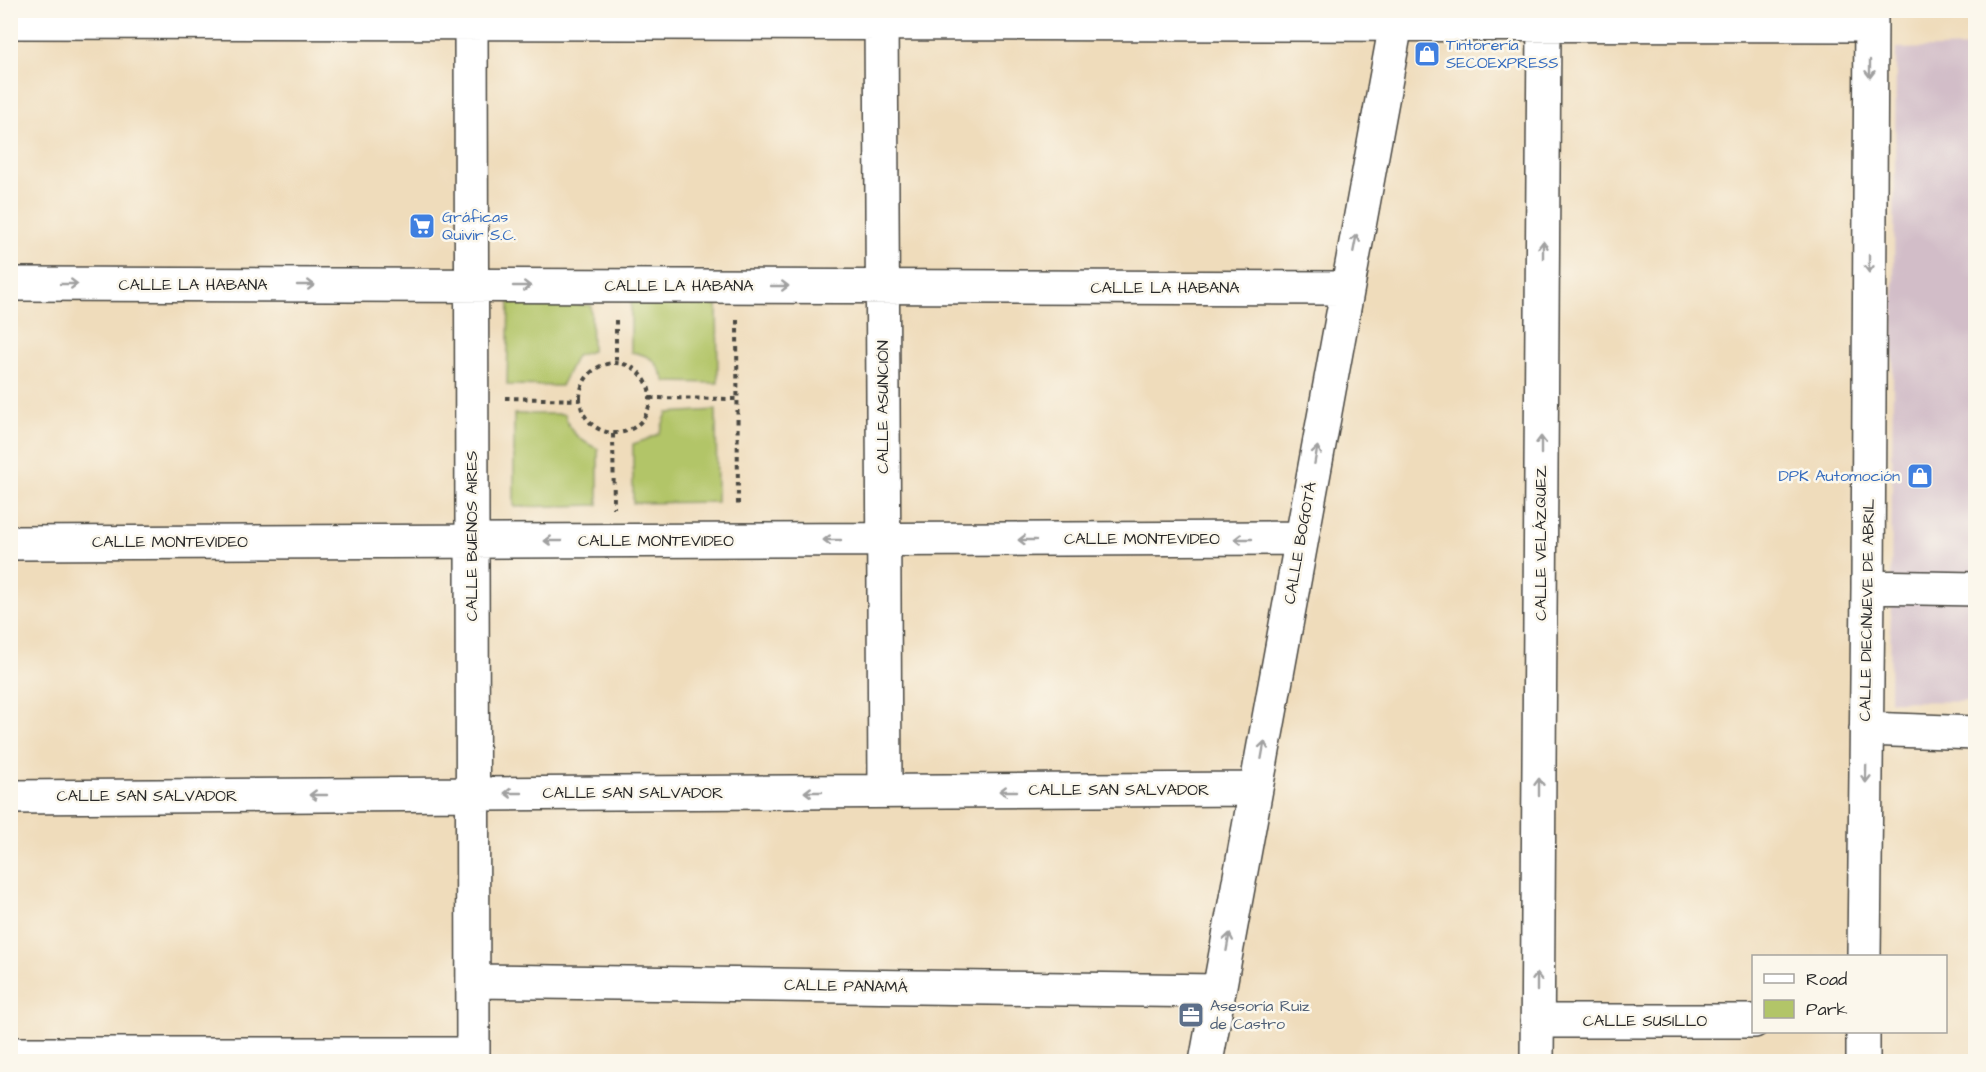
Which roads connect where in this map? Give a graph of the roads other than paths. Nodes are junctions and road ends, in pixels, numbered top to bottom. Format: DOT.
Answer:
graph roads {
  1 [pos="471,16"];
  2 [pos="881,17"];
  3 [pos="1871,18"];
  4 [pos="10,22"];
  5 [pos="1396,24"];
  6 [pos="1544,24"];
  7 [pos="10,284"];
  8 [pos="471,286"];
  9 [pos="882,287"];
  10 [pos="1347,288"];
  11 [pos="1301,538"];
  12 [pos="884,540"];
  13 [pos="472,541"];
  14 [pos="10,543"];
  15 [pos="1868,587"];
  16 [pos="1976,589"];
  17 [pos="1866,729"];
  18 [pos="1976,734"];
  19 [pos="1255,789"];
  20 [pos="885,791"];
  21 [pos="472,793"];
  22 [pos="10,797"];
  23 [pos="1864,955"];
  24 [pos="473,981"];
  25 [pos="1219,991"];
  26 [pos="1537,1021"];
  27 [pos="1752,1021"];
  28 [pos="1863,1033"];
  29 [pos="10,1054"];
  30 [pos="473,1058"];
  31 [pos="1206,1062"];
  32 [pos="1537,1062"];
  33 [pos="1863,1062"];
  1 -- 2 [label="street"];
  1 -- 4 [label="street"];
  1 -- 8 [label="street, CALLE BUENOS AIRES"];
  2 -- 5 [label="street"];
  2 -- 9 [label="street, CALLE ASUNCIÓN"];
  3 -- 6 [label="street"];
  3 -- 15 [label="street, CALLE DIECINUEVE DE ABRIL, one-way"];
  5 -- 6 [label="street"];
  10 -- 5 [label="street, CALLE BOGOTÁ, one-way"];
  26 -- 6 [label="street, CALLE VELÁZQUEZ, one-way"];
  7 -- 8 [label="street, CALLE LA HABANA, one-way"];
  8 -- 9 [label="street, CALLE LA HABANA, one-way"];
  8 -- 13 [label="street, CALLE BUENOS AIRES"];
  9 -- 10 [label="street, CALLE LA HABANA"];
  9 -- 12 [label="street, CALLE ASUNCIÓN"];
  11 -- 10 [label="street, CALLE BOGOTÁ, one-way"];
  11 -- 12 [label="street, CALLE MONTEVIDEO, one-way"];
  19 -- 11 [label="street, CALLE BOGOTÁ, one-way"];
  12 -- 13 [label="street, CALLE MONTEVIDEO, one-way"];
  12 -- 20 [label="street, CALLE ASUNCIÓN"];
  13 -- 14 [label="street, CALLE MONTEVIDEO"];
  13 -- 21 [label="street, CALLE BUENOS AIRES"];
  15 -- 16 [label="street"];
  15 -- 17 [label="street, CALLE DIECINUEVE DE ABRIL"];
  17 -- 18 [label="street"];
  17 -- 23 [label="street, CALLE DIECINUEVE DE ABRIL, one-way"];
  19 -- 20 [label="street, CALLE SAN SALVADOR, one-way"];
  25 -- 19 [label="street, CALLE BOGOTÁ, one-way"];
  20 -- 21 [label="street, CALLE SAN SALVADOR, one-way"];
  21 -- 22 [label="street, CALLE SAN SALVADOR, one-way"];
  21 -- 24 [label="street, CALLE BUENOS AIRES"];
  24 -- 25 [label="street, CALLE PANAMÁ"];
  24 -- 30 [label="street, CALLE BUENOS AIRES"];
  25 -- 31 [label="street, CALLE BOGOTÁ"];
  26 -- 27 [label="street, CALLE SUSILLO"];
  26 -- 32 [label="street, CALLE VELÁZQUEZ"];
  28 -- 33 [label="street"];
  29 -- 30 [label="street"];
}
